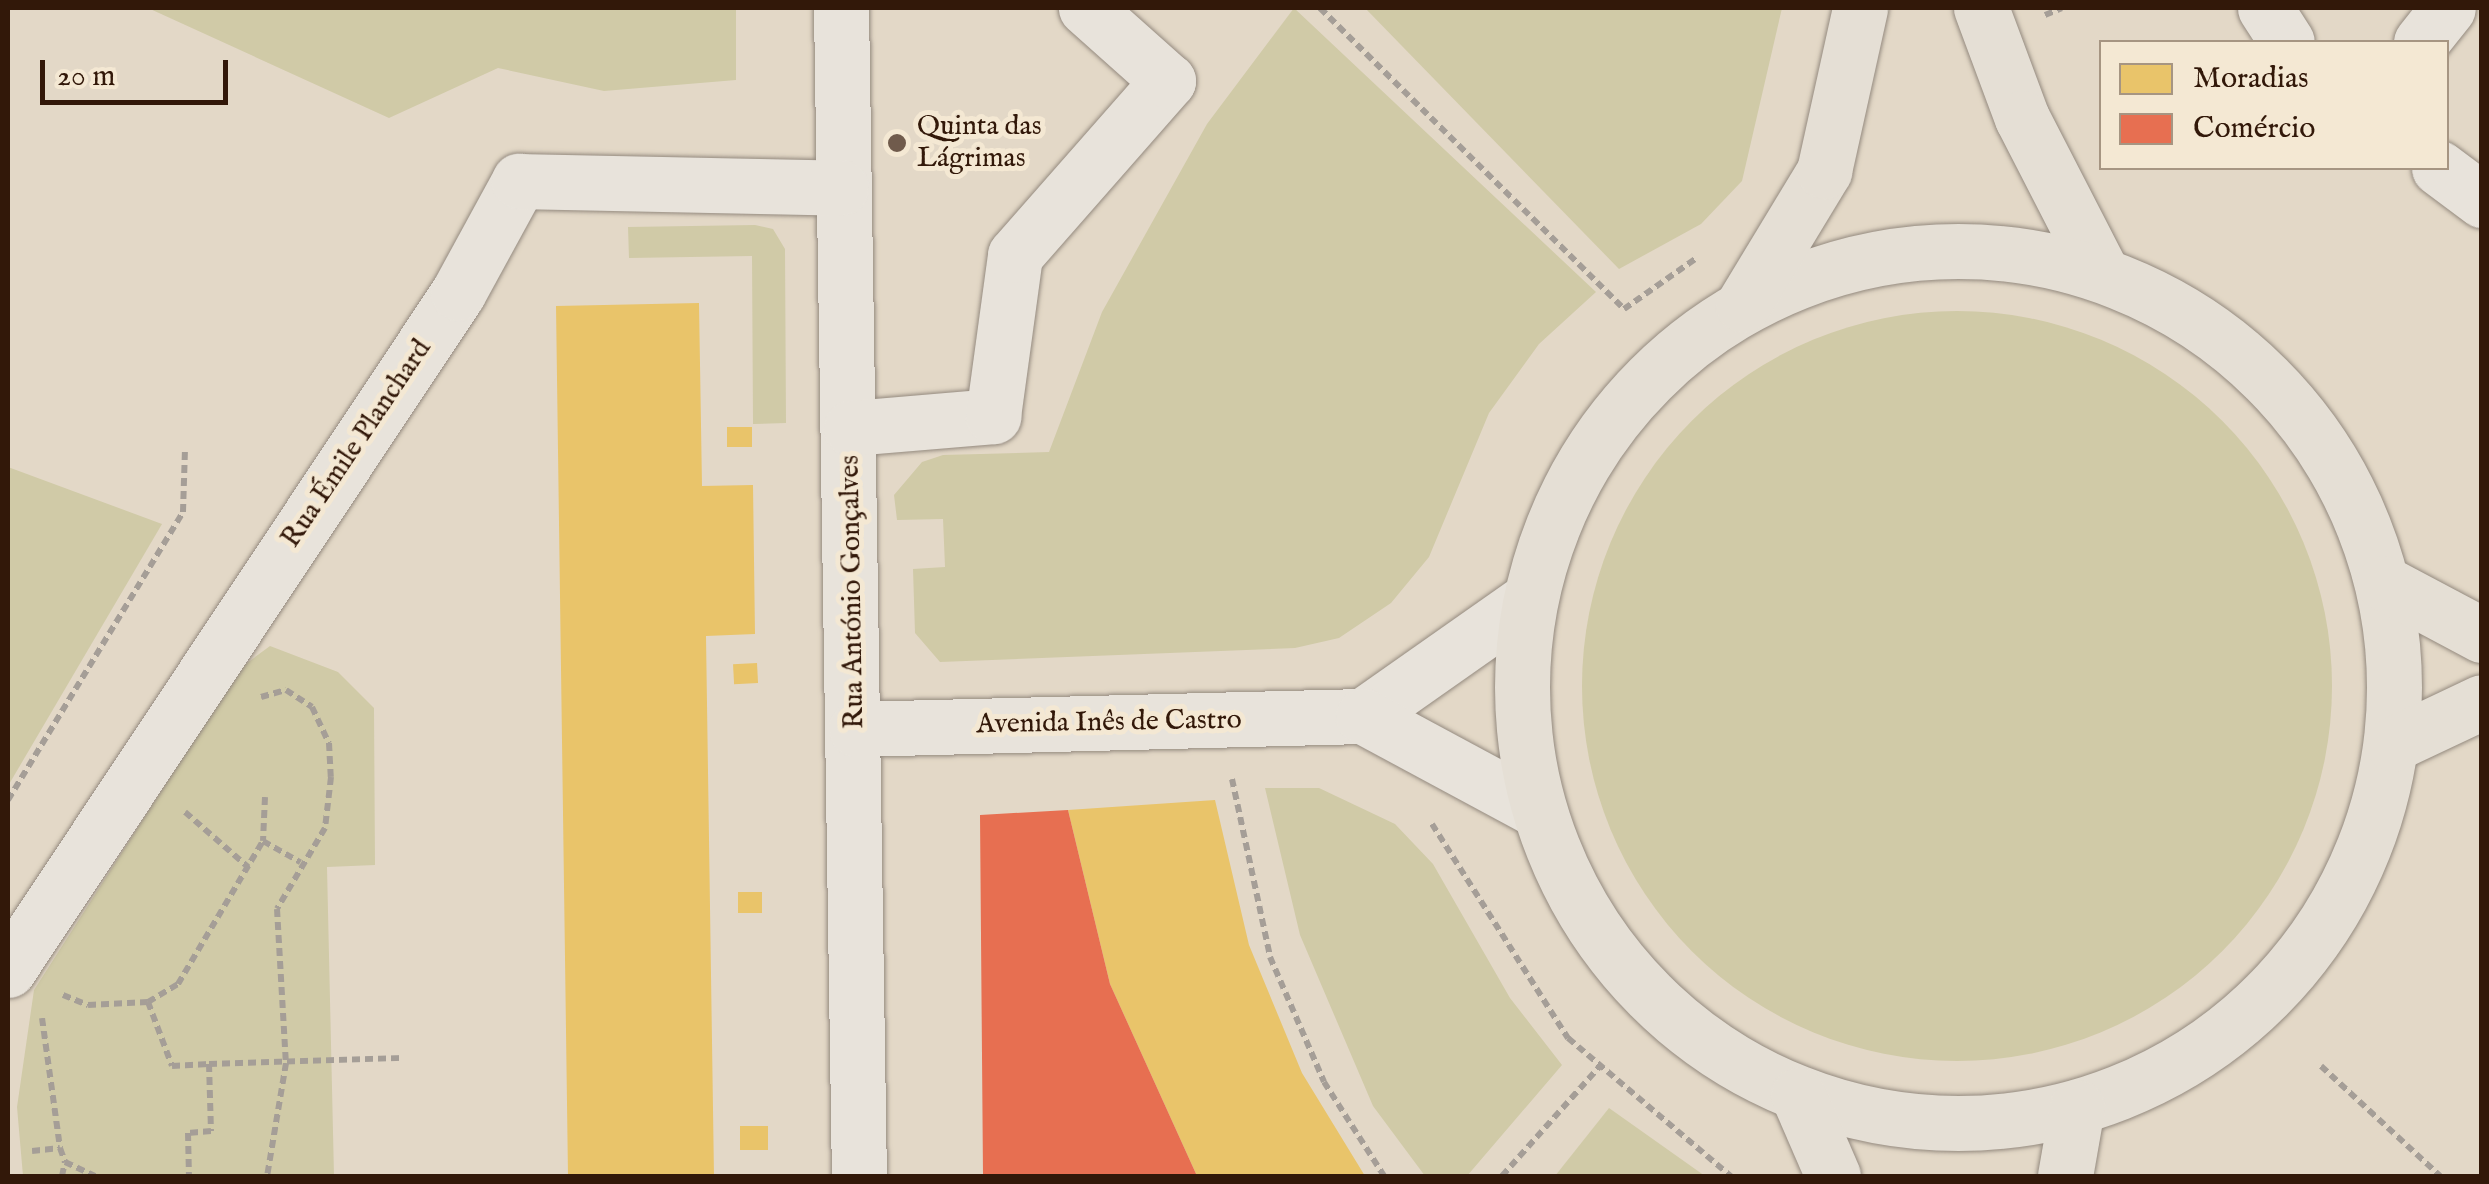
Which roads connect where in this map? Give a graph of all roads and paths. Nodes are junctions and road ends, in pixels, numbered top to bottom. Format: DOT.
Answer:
graph roads {
  1 [pos="841,8"];
  2 [pos="1086,8"];
  3 [pos="1320,8"];
  4 [pos="1860,8"];
  5 [pos="1981,8"];
  6 [pos="2265,8"];
  7 [pos="2448,8"];
  8 [pos="2286,40"];
  9 [pos="2423,40"];
  10 [pos="2442,170"];
  11 [pos="841,188"];
  12 [pos="2482,200"];
  13 [pos="2101,272"];
  14 [pos="1744,305"];
  15 [pos="1624,308"];
  16 [pos="851,428"];
  17 [pos="185,450"];
  18 [pos="2384,583"];
  19 [pos="1528,600"];
  20 [pos="2482,635"];
  21 [pos="253,699"];
  22 [pos="2482,702"];
  23 [pos="1363,716"];
  24 [pos="856,729"];
  25 [pos="2393,744"];
  26 [pos="1247,774"];
  27 [pos="188,792"];
  28 [pos="265,797"];
  29 [pos="8,800"];
  30 [pos="182,809"];
  31 [pos="1536,809"];
  32 [pos="1426,818"];
  33 [pos="170,822"];
  34 [pos="263,841"];
  35 [pos="300,862"];
  36 [pos="248,868"];
  37 [pos="33,988"];
  38 [pos="148,1002"];
  39 [pos="404,1058"];
  40 [pos="286,1063"];
  41 [pos="208,1064"];
  42 [pos="2320,1066"];
  43 [pos="1599,1067"];
  44 [pos="1798,1096"];
  45 [pos="2078,1108"];
  46 [pos="60,1148"];
  47 [pos="32,1151"];
  48 [pos="65,1162"];
  49 [pos="62,1176"];
  50 [pos="96,1176"];
  51 [pos="189,1176"];
  52 [pos="266,1176"];
  53 [pos="859,1176"];
  54 [pos="1384,1176"];
  55 [pos="1502,1176"];
  56 [pos="1732,1176"];
  57 [pos="1833,1176"];
  58 [pos="2065,1176"];
  59 [pos="2440,1176"];
  1 -- 11 [label="street, Rua António Gonçalves"];
  2 -- 16 [label="street"];
  3 -- 15 [label="path"];
  4 -- 14 [label="main road"];
  5 -- 13 [label="main road"];
  6 -- 8 [label="street"];
  7 -- 9 [label="street"];
  10 -- 12 [label="street"];
  11 -- 16 [label="street, Rua António Gonçalves"];
  11 -- 37 [label="street, Rua Émile Planchard"];
  13 -- 14 [label="main road"];
  13 -- 18 [label="main road"];
  14 -- 19 [label="main road"];
  16 -- 24 [label="street, Rua António Gonçalves"];
  17 -- 29 [label="path"];
  18 -- 20 [label="main road"];
  18 -- 25 [label="main road"];
  19 -- 23 [label="street"];
  19 -- 31 [label="main road"];
  21 -- 35 [label="path"];
  22 -- 25 [label="main road"];
  23 -- 24 [label="street, Avenida Inês de Castro"];
  23 -- 31 [label="street, Avenida Inês de Castro"];
  24 -- 53 [label="street, Rua António Gonçalves"];
  25 -- 45 [label="main road"];
  26 -- 54 [label="path"];
  27 -- 30 [label="path"];
  28 -- 34 [label="path"];
  30 -- 33 [label="path"];
  30 -- 36 [label="path"];
  31 -- 44 [label="main road"];
  32 -- 43 [label="path"];
  34 -- 35 [label="path"];
  34 -- 36 [label="path"];
  35 -- 40 [label="path"];
  36 -- 38 [label="path"];
  37 -- 38 [label="path"];
  37 -- 46 [label="path"];
  38 -- 41 [label="path"];
  39 -- 40 [label="path"];
  40 -- 41 [label="path"];
  40 -- 52 [label="path"];
  41 -- 51 [label="path"];
  42 -- 59 [label="path"];
  43 -- 55 [label="path"];
  43 -- 56 [label="path"];
  44 -- 45 [label="main road"];
  44 -- 57 [label="main road"];
  45 -- 58 [label="main road"];
  46 -- 47 [label="path"];
  46 -- 48 [label="path"];
  48 -- 49 [label="path"];
  48 -- 50 [label="path"];
}
